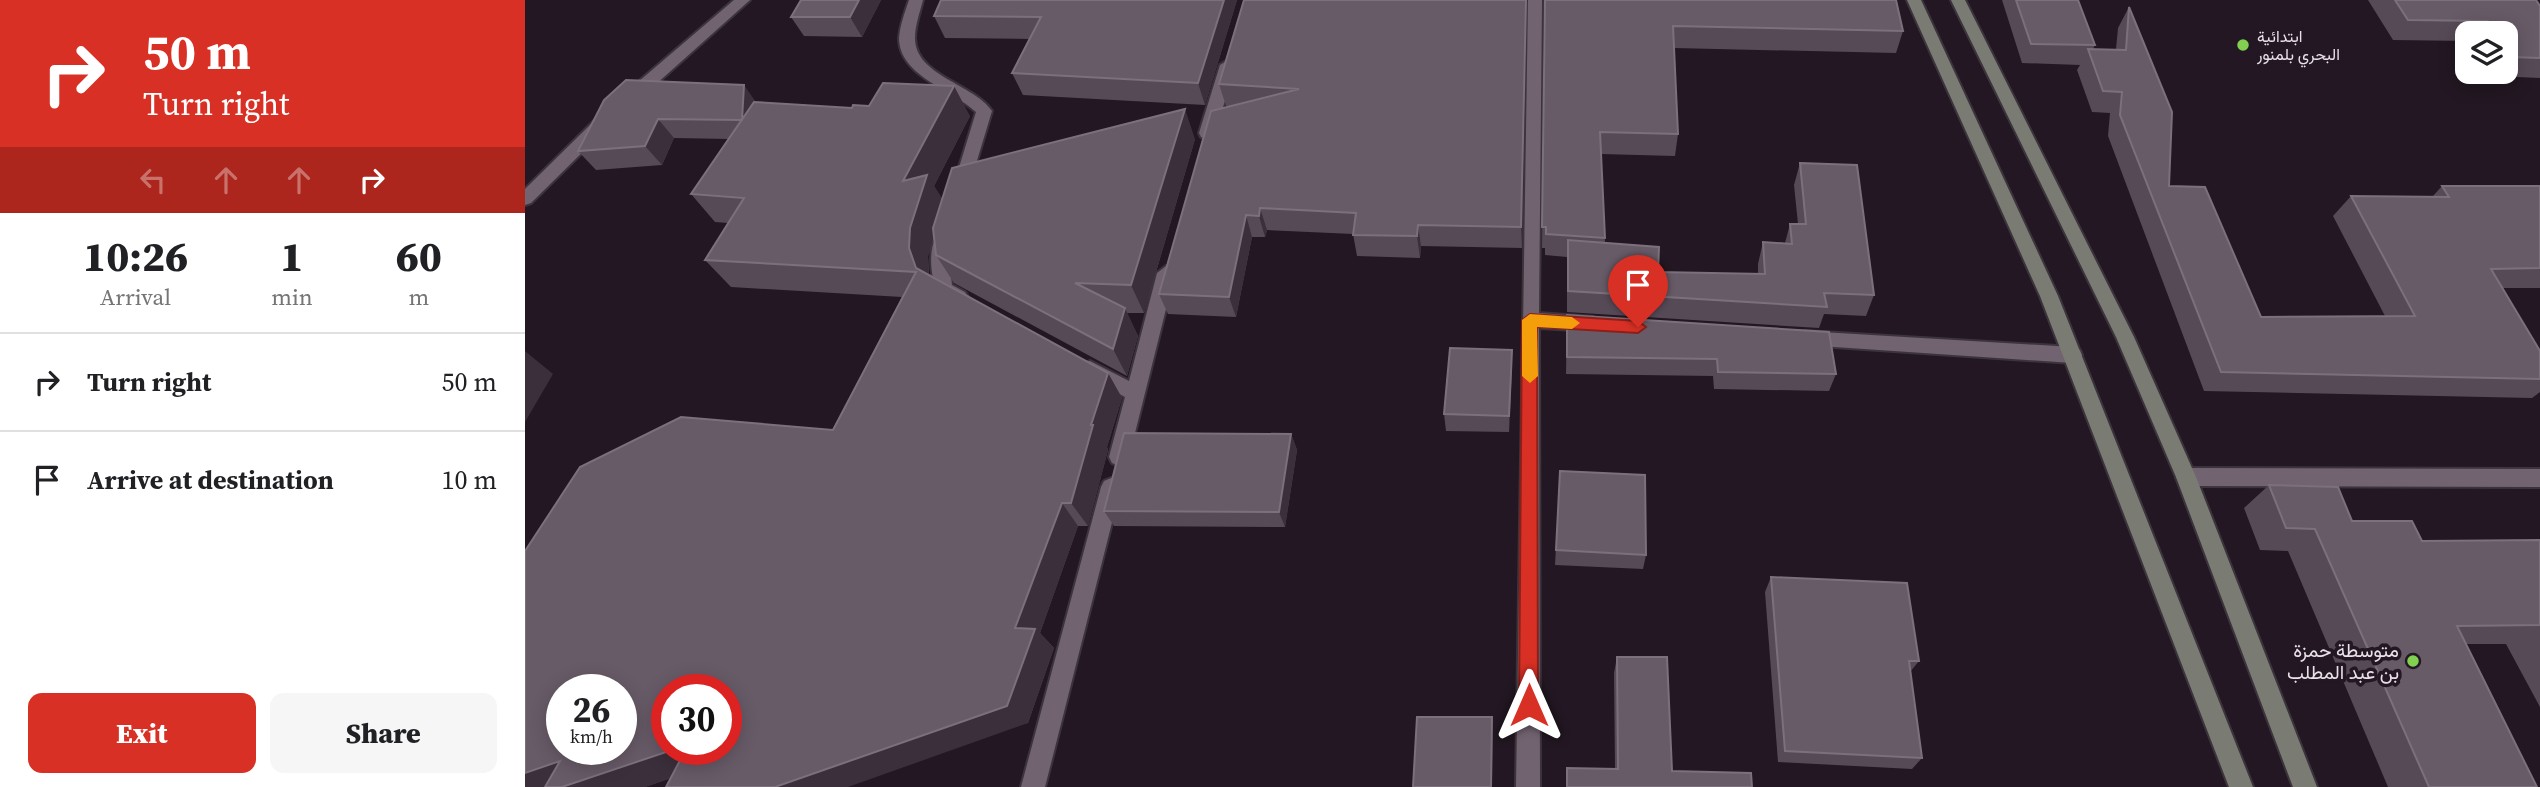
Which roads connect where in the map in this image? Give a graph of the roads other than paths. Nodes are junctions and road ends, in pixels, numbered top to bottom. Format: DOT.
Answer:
graph roads {
  1 [pos="743,0"];
  2 [pos="916,0"];
  3 [pos="1535,0"];
  4 [pos="1914,0"];
  5 [pos="1958,0"];
  6 [pos="1235,40"];
  7 [pos="1203,148"];
  8 [pos="525,199"];
  9 [pos="1171,255"];
  10 [pos="979,308"];
  11 [pos="1530,320"];
  12 [pos="1613,326"];
  13 [pos="1780,336"];
  14 [pos="2073,355"];
  15 [pos="1075,361"];
  16 [pos="1135,393"];
  17 [pos="2186,477"];
  18 [pos="2540,478"];
  19 [pos="1033,787"];
  20 [pos="1528,787"];
  21 [pos="2241,787"];
  22 [pos="2305,787"];
  1 -- 8 [label="street"];
  2 -- 10 [label="street"];
  3 -- 11 [label="street"];
  4 -- 14 [label="main road"];
  5 -- 17 [label="main road"];
  6 -- 7 [label="street"];
  9 -- 16 [label="street"];
  11 -- 12 [label="street"];
  11 -- 20 [label="street"];
  13 -- 14 [label="street"];
  14 -- 21 [label="main road"];
  15 -- 16 [label="street"];
  16 -- 19 [label="street"];
  17 -- 18 [label="street"];
  17 -- 22 [label="main road"];
}
